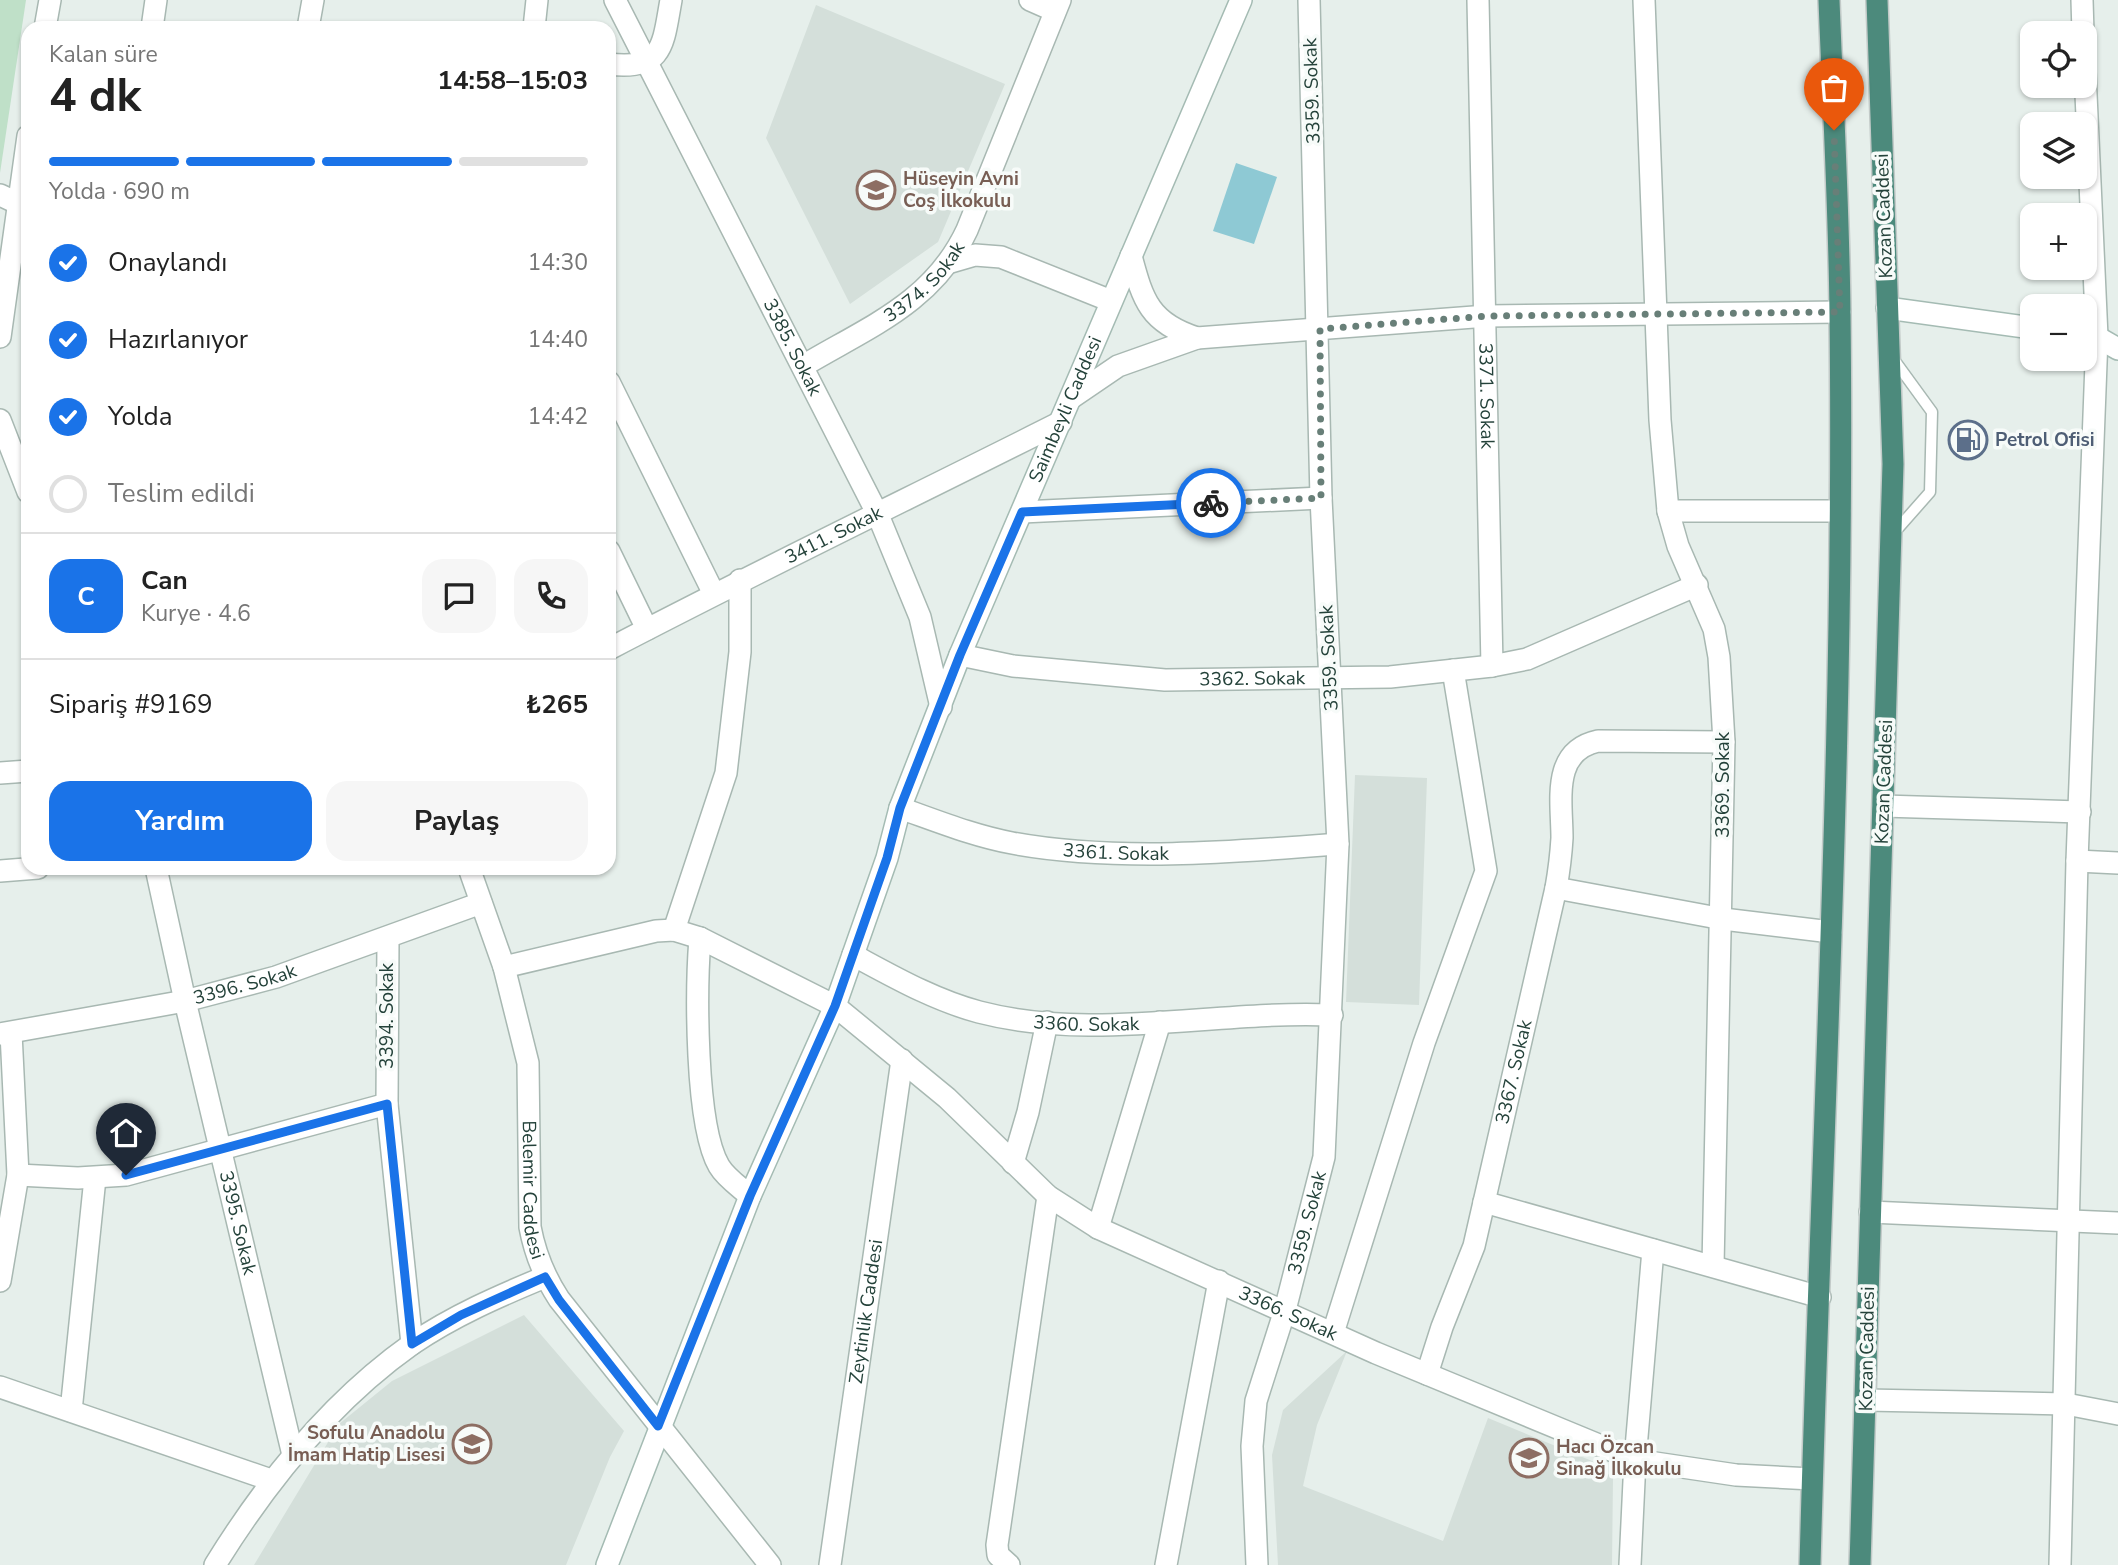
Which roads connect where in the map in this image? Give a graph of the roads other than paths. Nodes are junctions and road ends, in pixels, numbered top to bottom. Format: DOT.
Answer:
graph roads {
  1 [pos="50,0"];
  2 [pos="156,0"];
  3 [pos="313,0"];
  4 [pos="537,0"];
  5 [pos="615,0"];
  6 [pos="671,0"];
  7 [pos="1030,0"];
  8 [pos="1241,0"];
  9 [pos="1309,0"];
  10 [pos="1478,0"];
  11 [pos="1644,0"];
  12 [pos="1829,0"];
  13 [pos="1877,0"];
  14 [pos="2082,0"];
  15 [pos="1058,5"];
  16 [pos="46,21"];
  17 [pos="153,21"];
  18 [pos="309,21"];
  19 [pos="535,21"];
  20 [pos="2083,21"];
  21 [pos="645,63"];
  22 [pos="616,64"];
  23 [pos="2085,98"];
  24 [pos="21,172"];
  25 [pos="15,202"];
  26 [pos="1131,256"];
  27 [pos="951,262"];
  28 [pos="2089,294"];
  29 [pos="1111,302"];
  30 [pos="1887,308"];
  31 [pos="1840,312"];
  32 [pos="1657,313"];
  33 [pos="1487,316"];
  34 [pos="2020,326"];
  35 [pos="1320,329"];
  36 [pos="0,337"];
  37 [pos="1197,338"];
  38 [pos="2097,339"];
  39 [pos="2118,349"];
  40 [pos="1889,353"];
  41 [pos="803,366"];
  42 [pos="2089,371"];
  43 [pos="616,396"];
  44 [pos="1071,398"];
  45 [pos="0,420"];
  46 [pos="1061,422"];
  47 [pos="21,474"];
  48 [pos="1321,498"];
  49 [pos="1668,511"];
  50 [pos="1840,511"];
  51 [pos="1022,512"];
  52 [pos="878,515"];
  53 [pos="1891,536"];
  54 [pos="616,565"];
  55 [pos="740,580"];
  56 [pos="1697,585"];
  57 [pos="713,594"];
  58 [pos="647,629"];
  59 [pos="616,645"];
  60 [pos="960,655"];
  61 [pos="1492,666"];
  62 [pos="1453,670"];
  63 [pos="1329,678"];
  64 [pos="941,707"];
  65 [pos="1724,742"];
  66 [pos="21,772"];
  67 [pos="0,773"];
  68 [pos="1883,806"];
  69 [pos="900,808"];
  70 [pos="2080,812"];
  71 [pos="1338,844"];
  72 [pos="2077,861"];
  73 [pos="2118,863"];
  74 [pos="21,869"];
  75 [pos="0,871"];
  76 [pos="157,875"];
  77 [pos="471,875"];
  78 [pos="1556,888"];
  79 [pos="481,903"];
  80 [pos="1723,919"];
  81 [pos="674,930"];
  82 [pos="1831,932"];
  83 [pos="388,939"];
  84 [pos="700,939"];
  85 [pos="853,955"];
  86 [pos="505,967"];
  87 [pos="184,1001"];
  88 [pos="835,1006"];
  89 [pos="1332,1015"];
  90 [pos="1160,1022"];
  91 [pos="1047,1023"];
  92 [pos="6,1033"];
  93 [pos="902,1060"];
  94 [pos="387,1104"];
  95 [pos="219,1148"];
  96 [pos="1013,1163"];
  97 [pos="18,1175"];
  98 [pos="95,1178"];
  99 [pos="750,1196"];
  100 [pos="1048,1196"];
  101 [pos="1484,1202"];
  102 [pos="1870,1212"];
  103 [pos="2067,1220"];
  104 [pos="2118,1223"];
  105 [pos="1098,1228"];
  106 [pos="1653,1250"];
  107 [pos="1713,1266"];
  108 [pos="545,1277"];
  109 [pos="0,1281"];
  110 [pos="1219,1281"];
  111 [pos="1820,1297"];
  112 [pos="1285,1310"];
  113 [pos="1333,1333"];
  114 [pos="412,1344"];
  115 [pos="1427,1374"];
  116 [pos="0,1387"];
  117 [pos="1866,1400"];
  118 [pos="2066,1404"];
  119 [pos="71,1411"];
  120 [pos="2118,1414"];
  121 [pos="658,1426"];
  122 [pos="293,1455"];
  123 [pos="1634,1460"];
  124 [pos="1812,1479"];
  125 [pos="271,1480"];
  126 [pos="215,1565"];
  127 [pos="607,1565"];
  128 [pos="770,1565"];
  129 [pos="830,1565"];
  130 [pos="1009,1565"];
  131 [pos="1166,1565"];
  132 [pos="1257,1565"];
  133 [pos="1630,1565"];
  134 [pos="1810,1565"];
  135 [pos="1860,1565"];
  136 [pos="2060,1565"];
  1 -- 16 [label="street"];
  2 -- 17 [label="street"];
  3 -- 18 [label="street"];
  4 -- 19 [label="street"];
  5 -- 21 [label="street, 3385. Sokak"];
  6 -- 21 [label="street"];
  7 -- 15 [label="street"];
  8 -- 26 [label="street, Saimbeyli Caddesi"];
  9 -- 35 [label="street, 3359. Sokak"];
  10 -- 33 [label="street, 3371. Sokak"];
  11 -- 32 [label="street, 3369. Sokak"];
  12 -- 31 [label="highway"];
  13 -- 30 [label="highway, Kozan Caddesi"];
  14 -- 20 [label="street"];
  15 -- 27 [label="street, 3374. Sokak"];
  21 -- 22 [label="street"];
  21 -- 41 [label="street, 3385. Sokak"];
  23 -- 28 [label="street"];
  24 -- 25 [label="street"];
  25 -- 36 [label="street"];
  26 -- 29 [label="street, Saimbeyli Caddesi"];
  26 -- 37 [label="street"];
  27 -- 29 [label="street"];
  27 -- 41 [label="street, 3374. Sokak"];
  29 -- 44 [label="street, Saimbeyli Caddesi"];
  30 -- 34 [label="street"];
  30 -- 40 [label="highway, Kozan Caddesi"];
  31 -- 32 [label="street"];
  31 -- 50 [label="highway"];
  32 -- 33 [label="street"];
  32 -- 49 [label="street, 3369. Sokak"];
  33 -- 35 [label="street"];
  33 -- 61 [label="street, 3371. Sokak"];
  35 -- 37 [label="street"];
  35 -- 48 [label="street, 3359. Sokak"];
  37 -- 44 [label="street"];
  38 -- 39 [label="street"];
  40 -- 53 [label="highway, Kozan Caddesi"];
  40 -- 53 [label="lane"];
  41 -- 52 [label="street, 3385. Sokak"];
  42 -- 70 [label="street"];
  43 -- 57 [label="street"];
  44 -- 46 [label="street, Saimbeyli Caddesi"];
  45 -- 47 [label="street"];
  46 -- 51 [label="street, Saimbeyli Caddesi"];
  46 -- 52 [label="street, 3411. Sokak"];
  48 -- 51 [label="street"];
  48 -- 63 [label="street, 3359. Sokak"];
  49 -- 50 [label="street"];
  49 -- 56 [label="street, 3369. Sokak"];
  50 -- 82 [label="highway"];
  51 -- 60 [label="street, Saimbeyli Caddesi"];
  52 -- 55 [label="street, 3411. Sokak"];
  52 -- 64 [label="street, 3385. Sokak"];
  53 -- 68 [label="highway, Kozan Caddesi"];
  54 -- 58 [label="street"];
  55 -- 57 [label="street, 3411. Sokak"];
  55 -- 81 [label="street"];
  56 -- 61 [label="street, 3362. Sokak"];
  56 -- 65 [label="street, 3369. Sokak"];
  57 -- 58 [label="street, 3411. Sokak"];
  58 -- 59 [label="street, 3411. Sokak"];
  60 -- 63 [label="street, 3362. Sokak"];
  60 -- 64 [label="street, Saimbeyli Caddesi"];
  61 -- 62 [label="street, 3362. Sokak"];
  62 -- 63 [label="street, 3362. Sokak"];
  62 -- 113 [label="street"];
  63 -- 71 [label="street, 3359. Sokak"];
  64 -- 69 [label="street, Saimbeyli Caddesi"];
  65 -- 78 [label="street, 3367. Sokak"];
  65 -- 80 [label="street, 3369. Sokak"];
  66 -- 67 [label="street"];
  68 -- 70 [label="street"];
  68 -- 102 [label="highway, Kozan Caddesi"];
  69 -- 71 [label="street, 3361. Sokak"];
  69 -- 85 [label="street, Saimbeyli Caddesi"];
  70 -- 72 [label="street"];
  71 -- 89 [label="street, 3359. Sokak"];
  72 -- 73 [label="street"];
  72 -- 103 [label="street"];
  74 -- 75 [label="street"];
  76 -- 87 [label="street, 3395. Sokak"];
  77 -- 79 [label="street, Belemir Caddesi"];
  78 -- 80 [label="street"];
  78 -- 101 [label="street, 3367. Sokak"];
  79 -- 83 [label="street, 3396. Sokak"];
  79 -- 86 [label="street, Belemir Caddesi"];
  80 -- 82 [label="street"];
  80 -- 107 [label="street, 3369. Sokak"];
  81 -- 84 [label="street, 3366. Sokak"];
  81 -- 86 [label="street"];
  82 -- 111 [label="highway"];
  83 -- 87 [label="street, 3396. Sokak"];
  83 -- 94 [label="street, 3394. Sokak"];
  84 -- 88 [label="street, 3366. Sokak"];
  84 -- 99 [label="street"];
  85 -- 88 [label="street, Saimbeyli Caddesi"];
  85 -- 91 [label="street, 3360. Sokak"];
  86 -- 108 [label="street, Belemir Caddesi"];
  87 -- 92 [label="street, 3396. Sokak"];
  87 -- 95 [label="street, 3395. Sokak"];
  88 -- 93 [label="street, 3366. Sokak"];
  88 -- 99 [label="street, Saimbeyli Caddesi"];
  89 -- 90 [label="street, 3360. Sokak"];
  89 -- 112 [label="street, 3359. Sokak"];
  90 -- 91 [label="street, 3360. Sokak"];
  90 -- 105 [label="street"];
  91 -- 96 [label="street"];
  92 -- 97 [label="street"];
  93 -- 96 [label="street, 3366. Sokak"];
  93 -- 129 [label="street, Zeytinlik Caddesi"];
  94 -- 95 [label="street"];
  94 -- 114 [label="street, 3394. Sokak"];
  95 -- 98 [label="street"];
  95 -- 122 [label="street, 3395. Sokak"];
  96 -- 100 [label="street, 3366. Sokak"];
  97 -- 98 [label="street"];
  97 -- 109 [label="street"];
  98 -- 119 [label="street"];
  99 -- 121 [label="street, Saimbeyli Caddesi"];
  100 -- 105 [label="street, 3366. Sokak"];
  100 -- 130 [label="street"];
  101 -- 106 [label="street"];
  101 -- 115 [label="street, 3367. Sokak"];
  102 -- 103 [label="street"];
  102 -- 117 [label="highway, Kozan Caddesi"];
  103 -- 104 [label="street"];
  103 -- 118 [label="street"];
  105 -- 110 [label="street, 3366. Sokak"];
  106 -- 107 [label="street"];
  106 -- 123 [label="street"];
  107 -- 111 [label="street"];
  108 -- 114 [label="street"];
  108 -- 121 [label="street, Belemir Caddesi"];
  110 -- 112 [label="street, 3366. Sokak"];
  110 -- 131 [label="street"];
  111 -- 124 [label="highway"];
  112 -- 113 [label="street, 3366. Sokak"];
  112 -- 132 [label="street, 3359. Sokak"];
  113 -- 115 [label="street, 3366. Sokak"];
  114 -- 122 [label="street"];
  115 -- 123 [label="street, 3366. Sokak"];
  116 -- 119 [label="street"];
  117 -- 118 [label="street"];
  117 -- 135 [label="highway, Kozan Caddesi"];
  118 -- 120 [label="street"];
  118 -- 136 [label="street"];
  119 -- 125 [label="street"];
  121 -- 127 [label="street, Saimbeyli Caddesi"];
  121 -- 128 [label="street, Belemir Caddesi"];
  122 -- 125 [label="street"];
  123 -- 124 [label="street, 3366. Sokak"];
  123 -- 133 [label="street"];
  124 -- 134 [label="highway"];
  125 -- 126 [label="street"];
}
